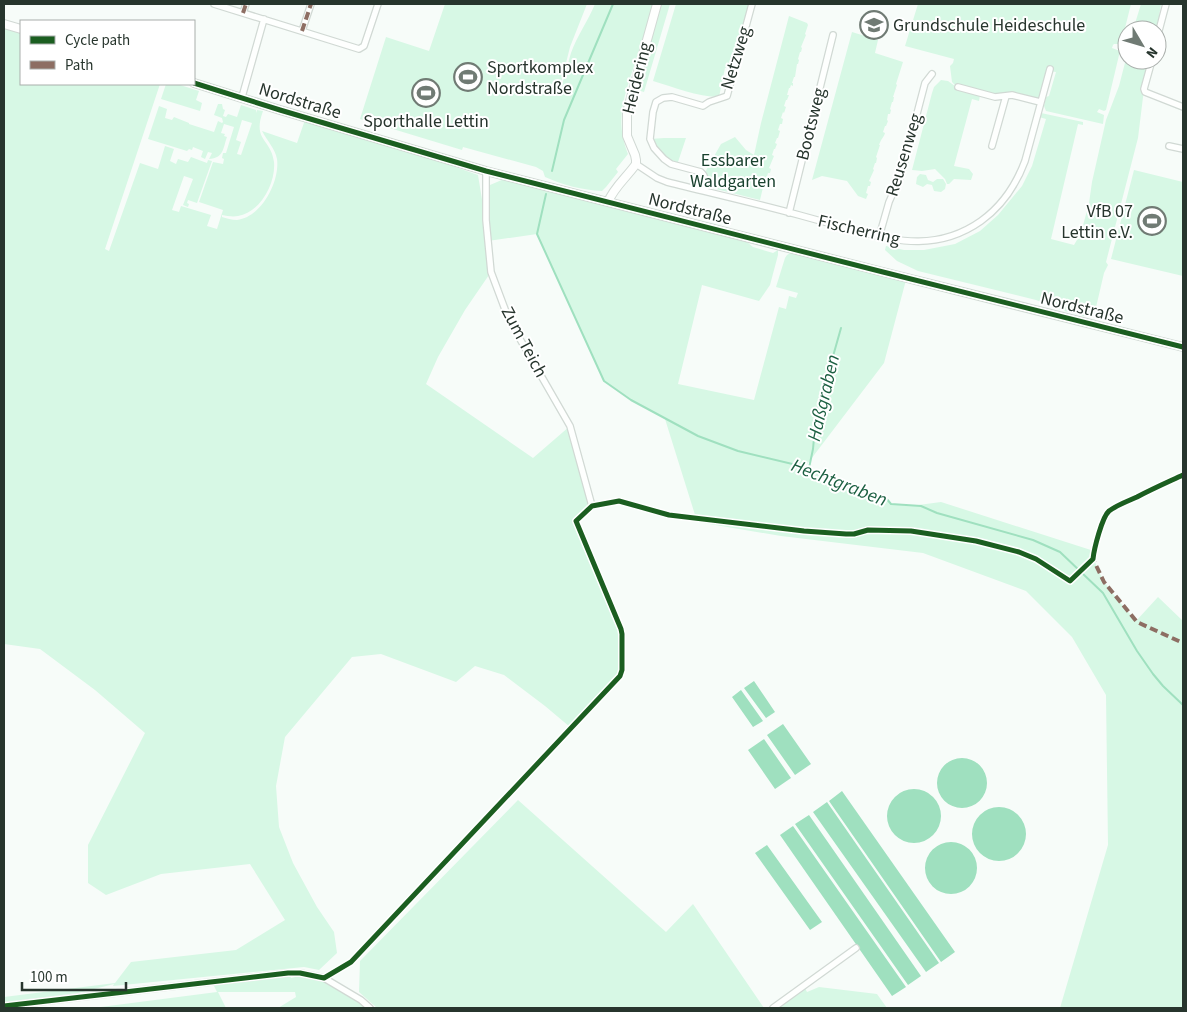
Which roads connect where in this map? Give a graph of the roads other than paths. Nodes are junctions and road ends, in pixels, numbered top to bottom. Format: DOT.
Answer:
graph roads {
  1 [pos="214,4"];
  2 [pos="246,4"];
  3 [pos="311,4"];
  4 [pos="378,4"];
  5 [pos="657,4"];
  6 [pos="752,4"];
  7 [pos="1166,4"];
  8 [pos="243,13"];
  9 [pos="264,19"];
  10 [pos="1162,20"];
  11 [pos="4,24"];
  12 [pos="20,30"];
  13 [pos="302,31"];
  14 [pos="833,35"];
  15 [pos="1050,69"];
  16 [pos="1149,70"];
  17 [pos="932,74"];
  18 [pos="195,83"];
  19 [pos="958,87"];
  20 [pos="1006,96"];
  21 [pos="242,97"];
  22 [pos="1040,102"];
  23 [pos="1183,107"];
  24 [pos="992,146"];
  25 [pos="1169,146"];
  26 [pos="1183,149"];
  27 [pos="636,164"];
  28 [pos="486,170"];
  29 [pos="704,191"];
  30 [pos="608,202"];
  31 [pos="789,213"];
  32 [pos="879,237"];
  33 [pos="1183,347"];
  34 [pos="592,506"];
  35 [pos="856,948"];
  36 [pos="4,1006"];
  37 [pos="370,1008"];
  38 [pos="773,1008"];
  1 -- 8 [label="street"];
  2 -- 8 [label="street"];
  3 -- 13 [label="street"];
  4 -- 13 [label="street"];
  5 -- 27 [label="street, Heidering"];
  6 -- 29 [label="street, Netzweg"];
  7 -- 10 [label="street"];
  8 -- 9 [label="street"];
  9 -- 13 [label="street"];
  9 -- 21 [label="street"];
  11 -- 12 [label="street"];
  14 -- 31 [label="street, Bootsweg"];
  15 -- 22 [label="street, Fischerring"];
  16 -- 23 [label="street"];
  17 -- 32 [label="street, Reusenweg"];
  18 -- 21 [label="street, Nordstraße"];
  19 -- 20 [label="street"];
  20 -- 22 [label="street"];
  20 -- 24 [label="street"];
  21 -- 28 [label="street, Nordstraße"];
  22 -- 32 [label="street, Fischerring"];
  25 -- 26 [label="street"];
  27 -- 29 [label="street, Fischerring"];
  27 -- 30 [label="street"];
  28 -- 30 [label="street, Nordstraße"];
  28 -- 34 [label="street, Zum Teich"];
  29 -- 31 [label="street, Fischerring"];
  30 -- 33 [label="street, Nordstraße"];
  31 -- 32 [label="street, Fischerring"];
  35 -- 38 [label="street"];
  36 -- 37 [label="street"];
}
